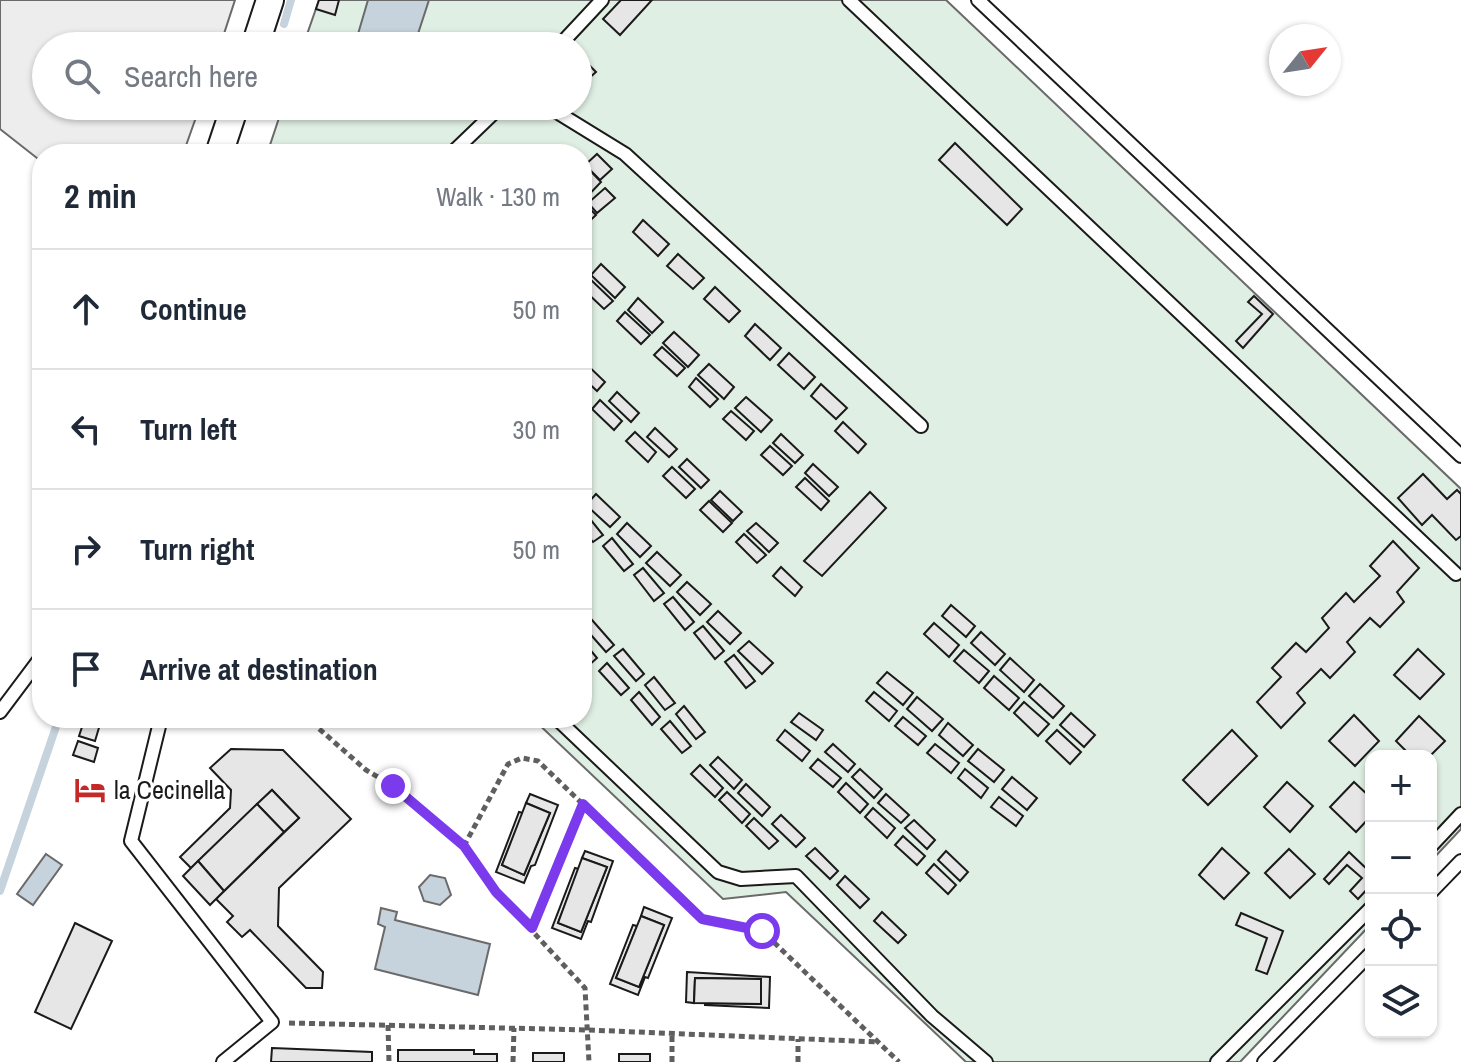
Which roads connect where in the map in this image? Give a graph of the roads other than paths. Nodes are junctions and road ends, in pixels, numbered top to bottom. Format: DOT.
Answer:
graph roads {
  1 [pos="270,0"];
  2 [pos="602,0"];
  3 [pos="849,0"];
  4 [pos="978,0"];
  5 [pos="260,32"];
  6 [pos="572,32"];
  7 [pos="230,120"];
  8 [pos="486,120"];
  9 [pos="570,120"];
  10 [pos="222,144"];
  11 [pos="461,144"];
  12 [pos="921,426"];
  13 [pos="1461,456"];
  14 [pos="1456,574"];
  15 [pos="32,669"];
  16 [pos="0,712"];
  17 [pos="159,728"];
  18 [pos="567,728"];
  19 [pos="1461,814"];
  20 [pos="1437,840"];
  21 [pos="1461,861"];
  22 [pos="1437,886"];
  23 [pos="1365,914"];
  24 [pos="1365,959"];
  25 [pos="223,1062"];
  26 [pos="986,1062"];
  27 [pos="1217,1062"];
  28 [pos="1264,1062"];
  1 -- 5 [label="street"];
  2 -- 6 [label="lane"];
  3 -- 14 [label="lane"];
  4 -- 13 [label="lane"];
  7 -- 10 [label="street"];
  8 -- 11 [label="lane"];
  9 -- 12 [label="lane"];
  15 -- 16 [label="lane"];
  17 -- 25 [label="lane"];
  18 -- 26 [label="lane"];
  19 -- 20 [label="lane"];
  21 -- 22 [label="lane"];
  23 -- 27 [label="lane"];
  24 -- 28 [label="lane"];
}
